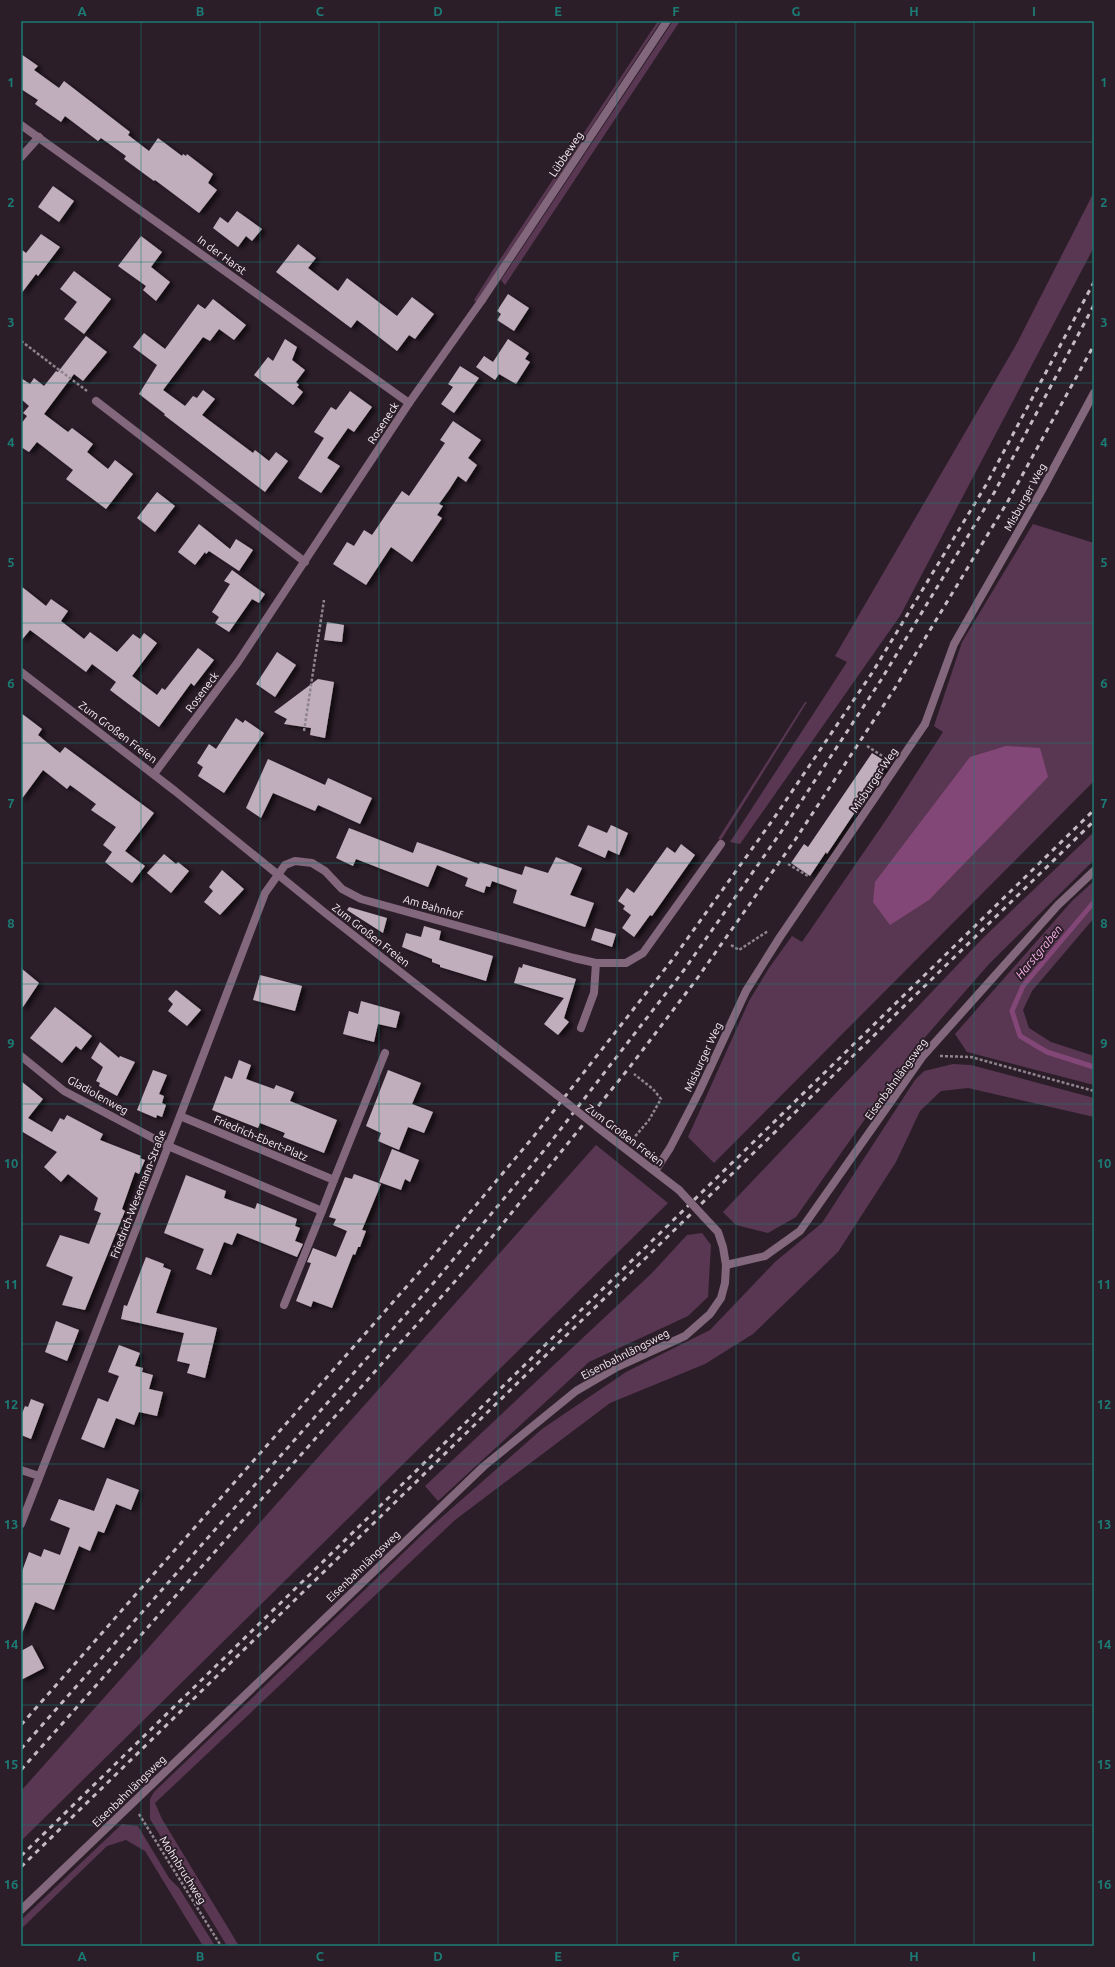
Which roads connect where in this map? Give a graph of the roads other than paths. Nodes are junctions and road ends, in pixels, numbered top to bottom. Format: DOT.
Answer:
graph roads {
  1 [pos="667,21"];
  2 [pos="21,125"];
  3 [pos="39,137"];
  4 [pos="21,157"];
  5 [pos="482,300"];
  6 [pos="1094,393"];
  7 [pos="96,401"];
  8 [pos="409,404"];
  9 [pos="306,562"];
  10 [pos="21,672"];
  11 [pos="154,774"];
  12 [pos="721,844"];
  13 [pos="1094,871"];
  14 [pos="278,873"];
  15 [pos="596,963"];
  16 [pos="581,1028"];
  17 [pos="385,1053"];
  18 [pos="21,1056"];
  19 [pos="180,1116"];
  20 [pos="168,1146"];
  21 [pos="655,1171"];
  22 [pos="334,1180"];
  23 [pos="322,1211"];
  24 [pos="704,1217"];
  25 [pos="726,1265"];
  26 [pos="284,1305"];
  27 [pos="21,1470"];
  28 [pos="39,1476"];
  29 [pos="21,1524"];
  30 [pos="21,1910"];
  1 -- 5 [label="street, Lübbeweg"];
  2 -- 3 [label="street, In der Harst"];
  3 -- 4 [label="street"];
  3 -- 8 [label="street, In der Harst"];
  5 -- 8 [label="street, Roseneck"];
  6 -- 21 [label="street, Misburger Weg"];
  7 -- 9 [label="street"];
  8 -- 9 [label="street, Roseneck"];
  9 -- 11 [label="street, Roseneck"];
  10 -- 11 [label="street, Zum Großen Freien"];
  11 -- 14 [label="street, Zum Großen Freien"];
  12 -- 15 [label="street, Am Bahnhof"];
  13 -- 25 [label="street, Eisenbahnlängsweg"];
  14 -- 15 [label="street, Am Bahnhof"];
  14 -- 19 [label="street, Friedrich-Wesemann-Straße"];
  14 -- 21 [label="street, Zum Großen Freien, bridge"];
  15 -- 16 [label="street"];
  17 -- 22 [label="street"];
  18 -- 20 [label="street, Gladiolenweg"];
  19 -- 20 [label="street, Friedrich-Wesemann-Straße"];
  19 -- 22 [label="street, Friedrich-Ebert-Platz"];
  20 -- 23 [label="street"];
  20 -- 28 [label="street, Friedrich-Wesemann-Straße"];
  21 -- 24 [label="street, Zum Großen Freien, bridge"];
  22 -- 23 [label="street"];
  23 -- 26 [label="street"];
  24 -- 25 [label="street, Eisenbahnlängsweg"];
  25 -- 30 [label="street, Eisenbahnlängsweg"];
  27 -- 28 [label="street"];
  28 -- 29 [label="street, Friedrich-Wesemann-Straße"];
}
